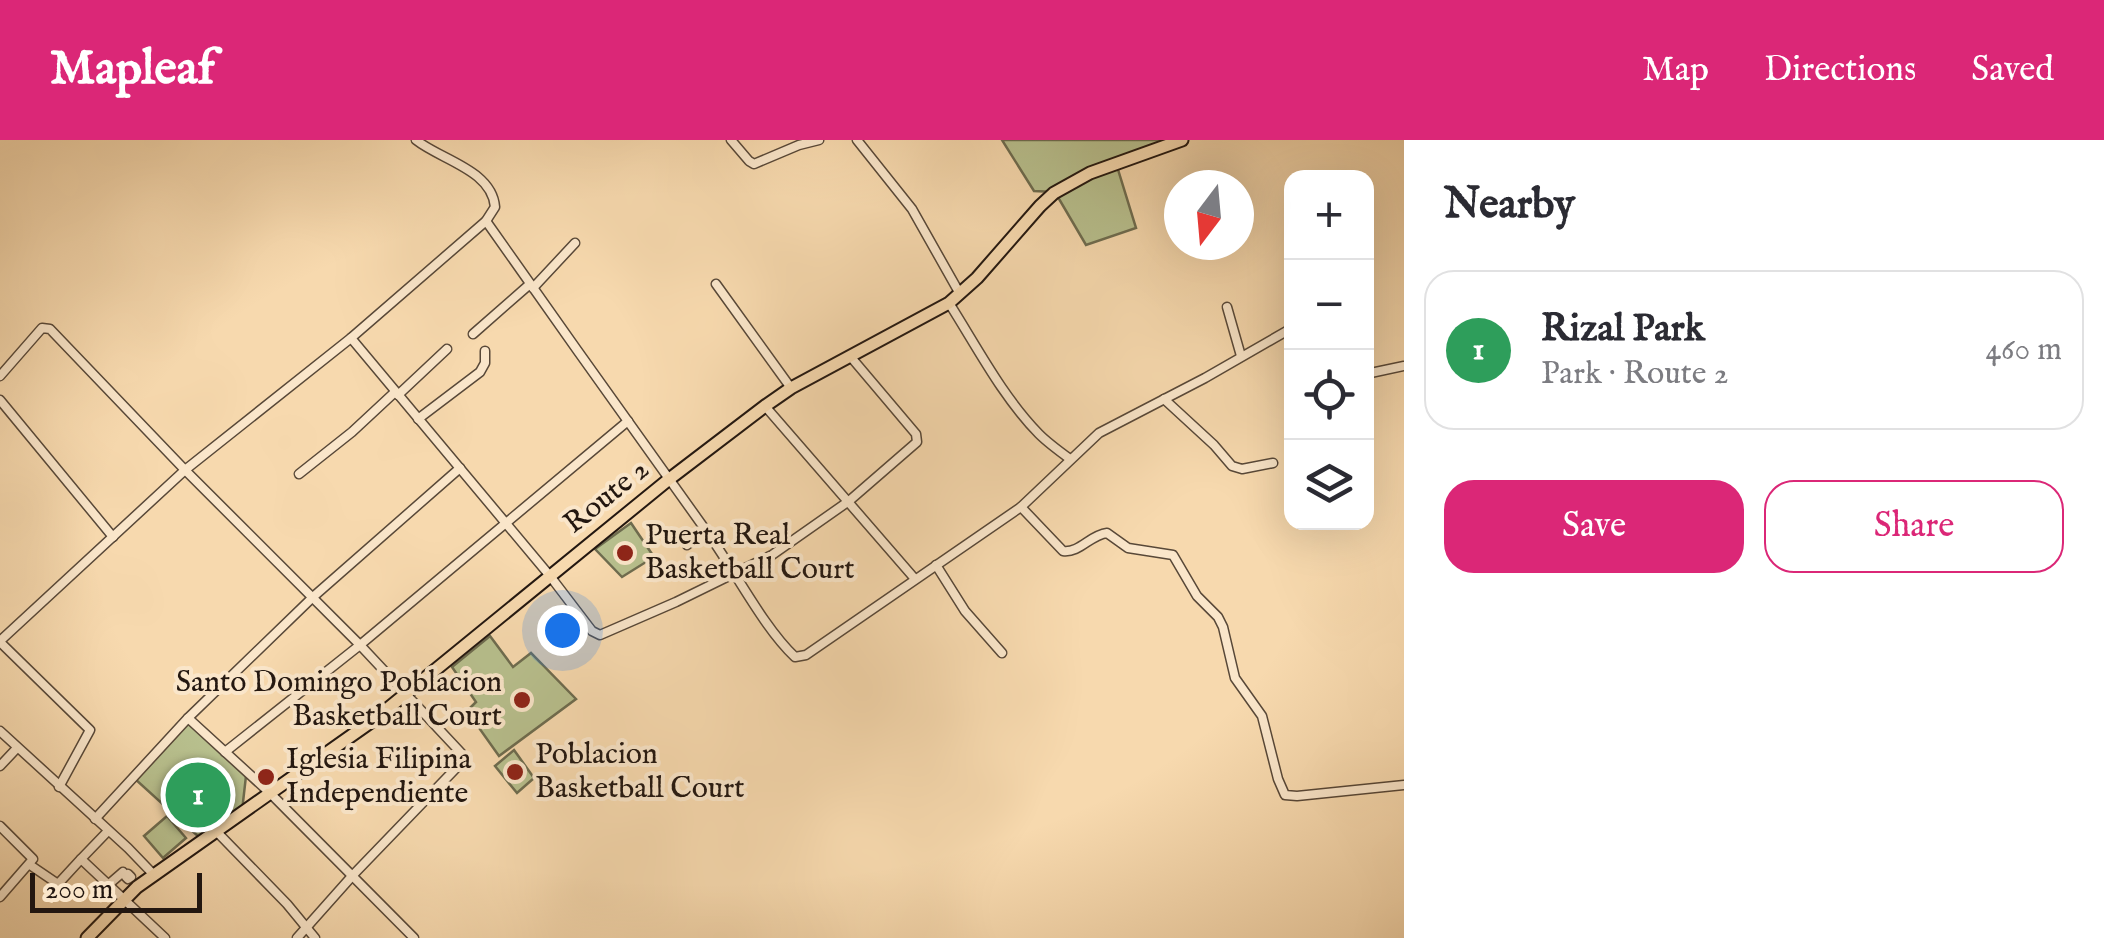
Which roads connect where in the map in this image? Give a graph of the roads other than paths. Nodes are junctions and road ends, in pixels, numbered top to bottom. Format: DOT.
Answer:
graph roads {
  1 [pos="416,140"];
  2 [pos="435,140"];
  3 [pos="731,140"];
  4 [pos="819,140"];
  5 [pos="857,140"];
  6 [pos="1182,140"];
  7 [pos="427,149"];
  8 [pos="486,221"];
  9 [pos="574,243"];
  10 [pos="716,284"];
  11 [pos="532,286"];
  12 [pos="960,294"];
  13 [pos="949,303"];
  14 [pos="1226,307"];
  15 [pos="1284,332"];
  16 [pos="473,334"];
  17 [pos="351,338"];
  18 [pos="447,348"];
  19 [pos="485,351"];
  20 [pos="850,356"];
  21 [pos="1242,356"];
  22 [pos="1404,366"];
  23 [pos="1374,372"];
  24 [pos="0,376"];
  25 [pos="791,388"];
  26 [pos="397,394"];
  27 [pos="1164,399"];
  28 [pos="0,400"];
  29 [pos="765,406"];
  30 [pos="418,419"];
  31 [pos="628,421"];
  32 [pos="1070,459"];
  33 [pos="1273,463"];
  34 [pos="460,468"];
  35 [pos="185,470"];
  36 [pos="299,474"];
  37 [pos="668,480"];
  38 [pos="848,502"];
  39 [pos="1022,507"];
  40 [pos="505,522"];
  41 [pos="706,530"];
  42 [pos="113,537"];
  43 [pos="687,545"];
  44 [pos="936,565"];
  45 [pos="736,574"];
  46 [pos="550,576"];
  47 [pos="915,579"];
  48 [pos="313,597"];
  49 [pos="0,642"];
  50 [pos="360,645"];
  51 [pos="1002,654"];
  52 [pos="405,695"];
  53 [pos="188,718"];
  54 [pos="0,732"];
  55 [pos="17,748"];
  56 [pos="225,752"];
  57 [pos="0,766"];
  58 [pos="59,786"];
  59 [pos="1404,786"];
  60 [pos="270,793"];
  61 [pos="95,819"];
  62 [pos="0,826"];
  63 [pos="108,831"];
  64 [pos="216,831"];
  65 [pos="139,859"];
  66 [pos="81,860"];
  67 [pos="30,865"];
  68 [pos="127,875"];
  69 [pos="154,875"];
  70 [pos="353,875"];
  71 [pos="109,886"];
  72 [pos="0,896"];
  73 [pos="124,900"];
  74 [pos="307,927"];
  75 [pos="87,938"];
  76 [pos="165,938"];
  77 [pos="297,938"];
  78 [pos="315,938"];
  79 [pos="414,938"];
  1 -- 7 [label="street"];
  2 -- 7 [label="street"];
  3 -- 4 [label="street"];
  5 -- 12 [label="street"];
  6 -- 12 [label="highway, Route 2"];
  7 -- 8 [label="street"];
  8 -- 11 [label="street"];
  8 -- 17 [label="street"];
  9 -- 11 [label="street"];
  10 -- 25 [label="street"];
  11 -- 16 [label="street"];
  11 -- 31 [label="street"];
  12 -- 13 [label="highway, Route 2"];
  13 -- 20 [label="highway, Route 2"];
  13 -- 32 [label="street"];
  14 -- 21 [label="street"];
  15 -- 21 [label="street"];
  17 -- 26 [label="street"];
  17 -- 35 [label="street"];
  18 -- 26 [label="street"];
  19 -- 30 [label="street"];
  20 -- 25 [label="highway, Route 2"];
  20 -- 38 [label="street"];
  21 -- 27 [label="street"];
  22 -- 23 [label="street"];
  24 -- 35 [label="street"];
  25 -- 29 [label="highway, Route 2"];
  26 -- 30 [label="street"];
  26 -- 36 [label="street"];
  27 -- 32 [label="street"];
  27 -- 33 [label="street"];
  28 -- 42 [label="street"];
  29 -- 37 [label="highway, Route 2"];
  29 -- 38 [label="street"];
  30 -- 34 [label="street"];
  31 -- 37 [label="street"];
  31 -- 40 [label="street"];
  32 -- 39 [label="street"];
  34 -- 40 [label="street"];
  34 -- 48 [label="street"];
  35 -- 42 [label="street"];
  35 -- 48 [label="street"];
  37 -- 41 [label="street"];
  37 -- 46 [label="highway, Route 2"];
  38 -- 45 [label="street"];
  38 -- 47 [label="street"];
  39 -- 44 [label="street"];
  39 -- 59 [label="street"];
  40 -- 46 [label="street"];
  40 -- 50 [label="street"];
  41 -- 43 [label="street"];
  41 -- 45 [label="street"];
  42 -- 49 [label="street"];
  44 -- 47 [label="street"];
  44 -- 51 [label="street"];
  45 -- 46 [label="street"];
  45 -- 47 [label="street"];
  46 -- 52 [label="highway, Route 2"];
  48 -- 50 [label="street"];
  48 -- 53 [label="street"];
  49 -- 58 [label="street"];
  50 -- 52 [label="street"];
  50 -- 56 [label="street"];
  52 -- 60 [label="highway, Route 2"];
  52 -- 70 [label="street"];
  53 -- 56 [label="street"];
  53 -- 61 [label="street"];
  54 -- 55 [label="street"];
  55 -- 57 [label="street"];
  55 -- 58 [label="street"];
  56 -- 60 [label="street"];
  58 -- 61 [label="street"];
  60 -- 64 [label="highway, Route 2"];
  60 -- 70 [label="street"];
  61 -- 63 [label="street"];
  62 -- 67 [label="street"];
  63 -- 65 [label="street"];
  63 -- 66 [label="street"];
  64 -- 69 [label="highway, Route 2"];
  64 -- 74 [label="street"];
  65 -- 68 [label="street"];
  65 -- 69 [label="street"];
  66 -- 67 [label="street"];
  66 -- 71 [label="street"];
  67 -- 72 [label="street"];
  68 -- 69 [label="highway, Route 2"];
  68 -- 71 [label="street"];
  68 -- 73 [label="highway, Route 2"];
  70 -- 74 [label="street"];
  70 -- 79 [label="street"];
  71 -- 73 [label="street"];
  73 -- 75 [label="highway, Route 2"];
  73 -- 76 [label="street"];
  74 -- 77 [label="street"];
  74 -- 78 [label="street"];
}
